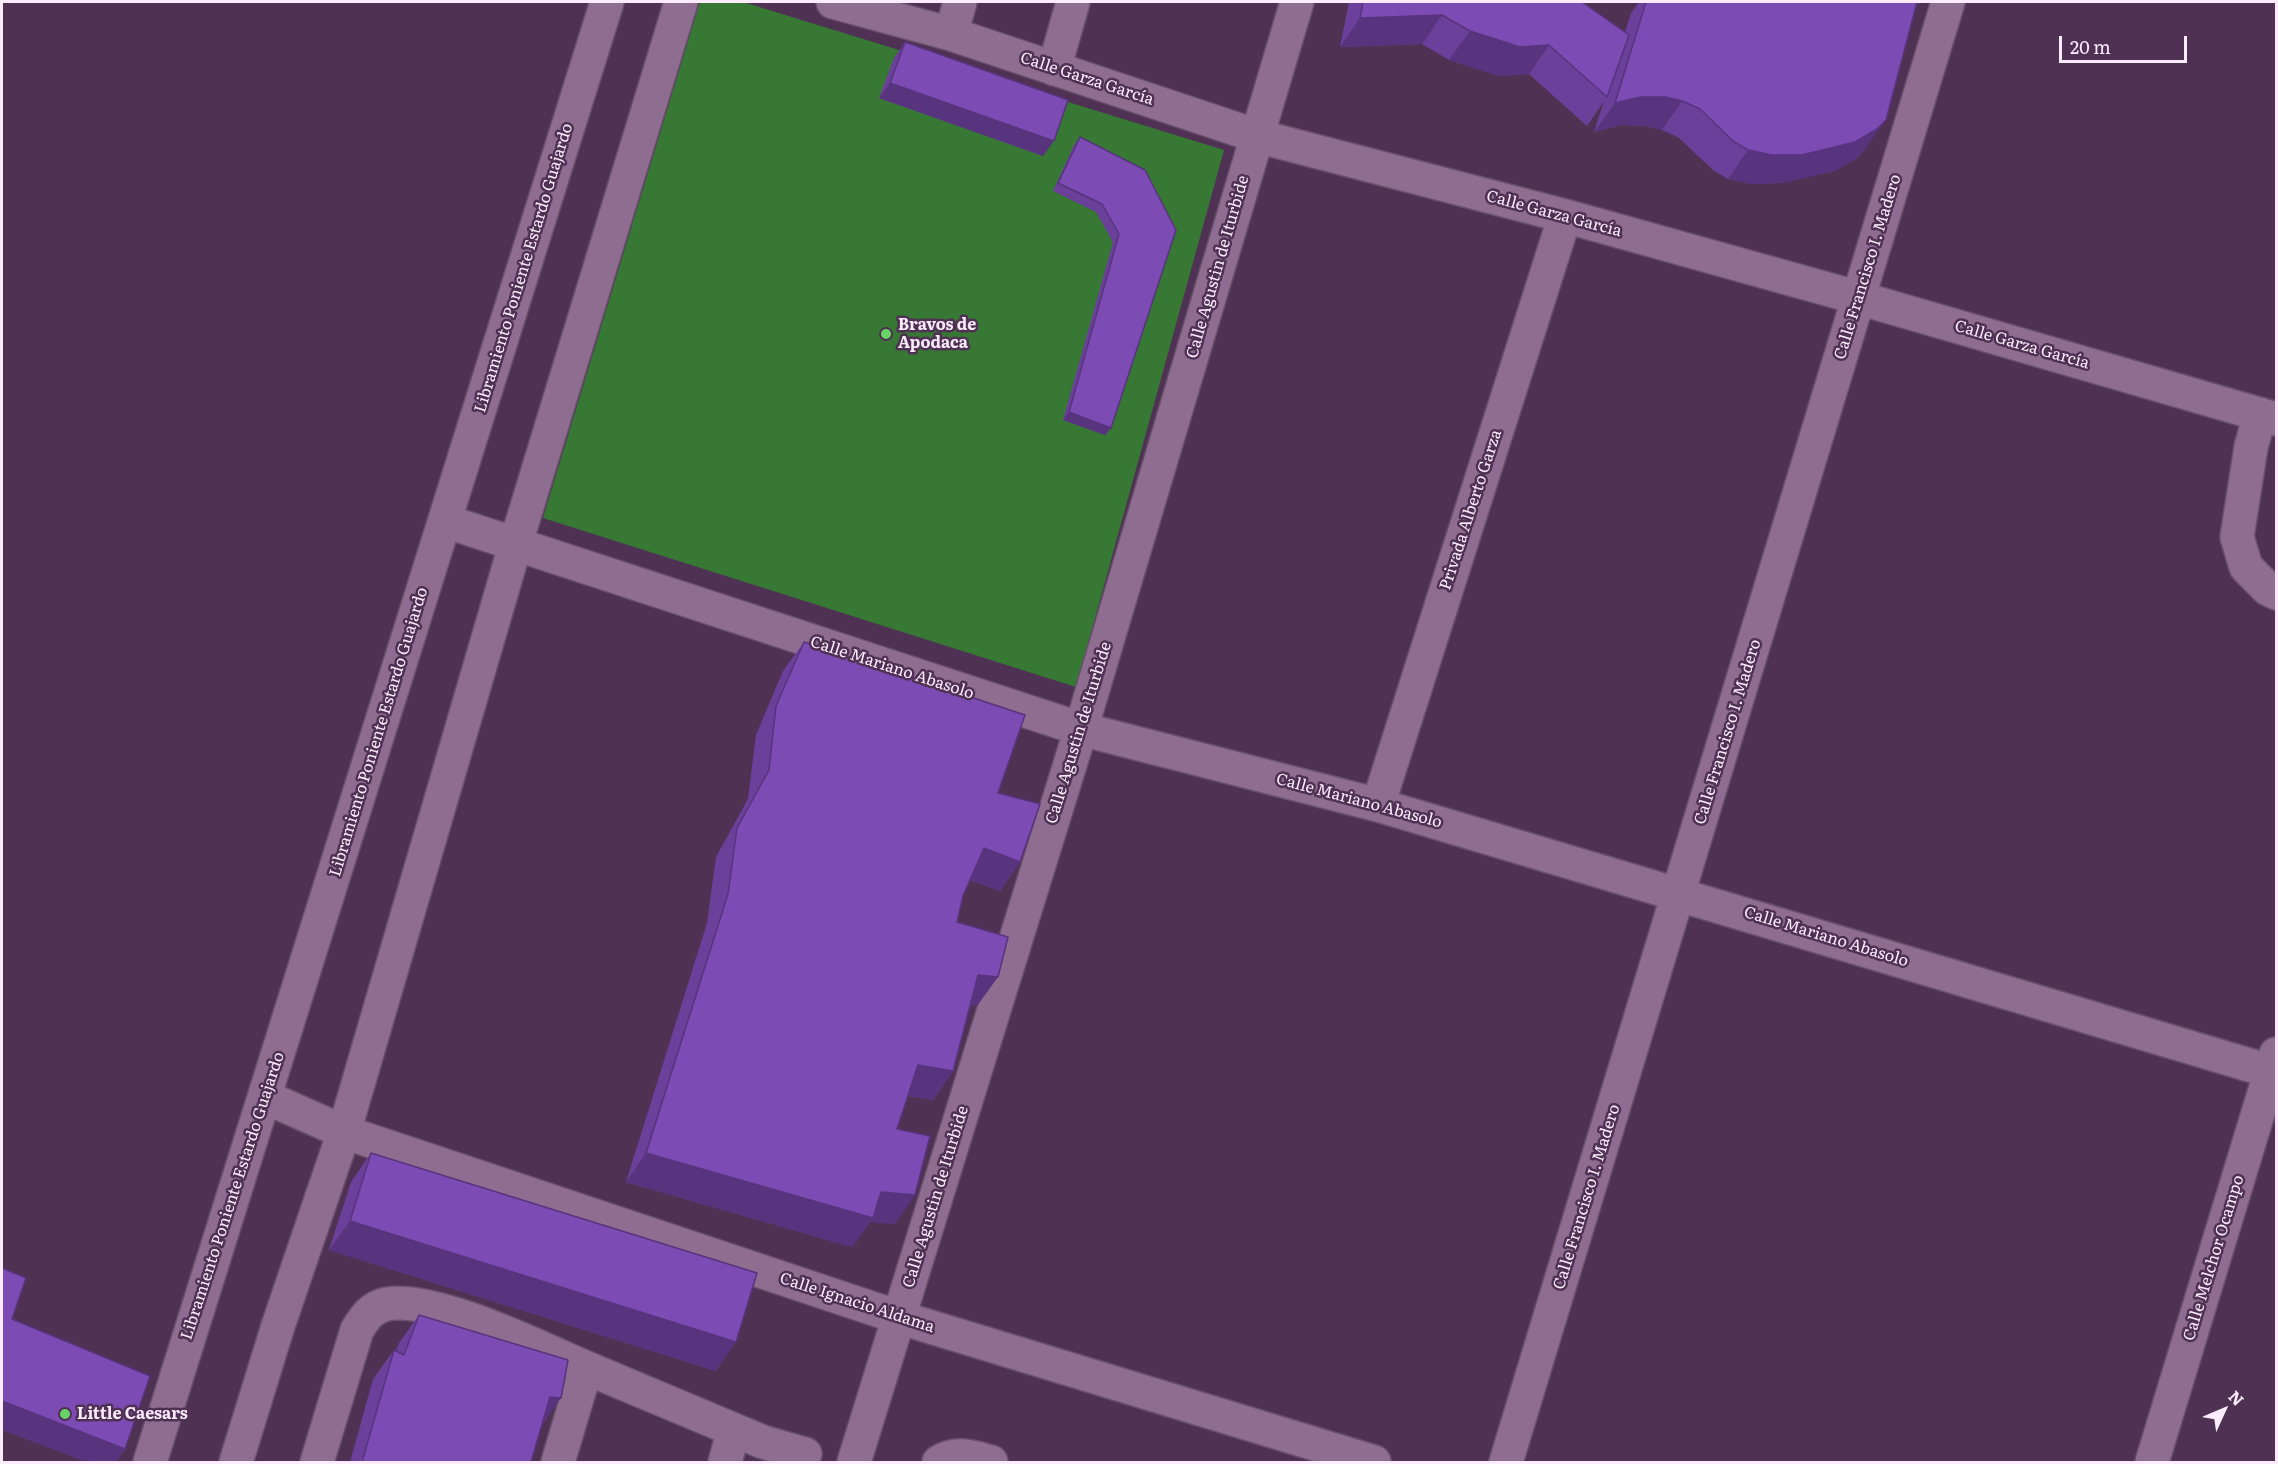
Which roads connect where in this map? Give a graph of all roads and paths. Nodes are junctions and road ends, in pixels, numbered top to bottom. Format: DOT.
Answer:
graph roads {
  1 [pos="607,2"];
  2 [pos="681,2"];
  3 [pos="833,2"];
  4 [pos="960,2"];
  5 [pos="1073,2"];
  6 [pos="1297,2"];
  7 [pos="1948,2"];
  8 [pos="878,8"];
  9 [pos="951,34"];
  10 [pos="1054,69"];
  11 [pos="1257,136"];
  12 [pos="1564,216"];
  13 [pos="1859,298"];
  14 [pos="2268,417"];
  15 [pos="445,521"];
  16 [pos="515,546"];
  17 [pos="2277,592"];
  18 [pos="1082,729"];
  19 [pos="1378,805"];
  20 [pos="1679,893"];
  21 [pos="2275,1066"];
  22 [pos="265,1097"];
  23 [pos="344,1132"];
  24 [pos="898,1317"];
  25 [pos="586,1368"];
  26 [pos="734,1430"];
  27 [pos="805,1454"];
  28 [pos="150,1462"];
  29 [pos="236,1462"];
  30 [pos="317,1462"];
  31 [pos="558,1462"];
  32 [pos="725,1462"];
  33 [pos="854,1462"];
  34 [pos="939,1462"];
  35 [pos="991,1462"];
  36 [pos="1374,1462"];
  37 [pos="1506,1462"];
  38 [pos="2152,1462"];
  1 -- 15 [label="street, Libramiento Poniente Estardo Guajardo"];
  2 -- 16 [label="street"];
  3 -- 8 [label="street, Calle Garza García"];
  4 -- 9 [label="street"];
  5 -- 10 [label="street"];
  6 -- 11 [label="street, Calle Agustin de Iturbide"];
  7 -- 13 [label="street, Calle Francisco I. Madero"];
  8 -- 9 [label="street, Calle Garza García"];
  9 -- 10 [label="street, Calle Garza García"];
  10 -- 11 [label="street, Calle Garza García"];
  11 -- 12 [label="street, Calle Garza García"];
  11 -- 18 [label="street, Calle Agustin de Iturbide"];
  12 -- 13 [label="street, Calle Garza García"];
  12 -- 19 [label="street, Privada Alberto Garza"];
  13 -- 14 [label="street, Calle Garza García"];
  13 -- 20 [label="street, Calle Francisco I. Madero"];
  14 -- 17 [label="street"];
  15 -- 16 [label="street, Calle Mariano Abasolo"];
  15 -- 22 [label="street, Libramiento Poniente Estardo Guajardo"];
  16 -- 18 [label="street, Calle Mariano Abasolo"];
  16 -- 23 [label="street"];
  18 -- 19 [label="street, Calle Mariano Abasolo"];
  18 -- 24 [label="street, Calle Agustin de Iturbide"];
  19 -- 20 [label="street, Calle Mariano Abasolo"];
  20 -- 21 [label="street, Calle Mariano Abasolo"];
  20 -- 37 [label="street, Calle Francisco I. Madero"];
  21 -- 38 [label="street, Calle Melchor Ocampo"];
  22 -- 23 [label="street, Calle Ignacio Aldama"];
  22 -- 28 [label="street, Libramiento Poniente Estardo Guajardo"];
  23 -- 24 [label="street, Calle Ignacio Aldama"];
  23 -- 29 [label="street"];
  24 -- 33 [label="street, Calle Agustin de Iturbide"];
  24 -- 36 [label="street, Calle Ignacio Aldama"];
  25 -- 26 [label="street"];
  25 -- 30 [label="street"];
  25 -- 31 [label="street"];
  26 -- 27 [label="street"];
  26 -- 32 [label="street"];
  34 -- 35 [label="street"];
}
